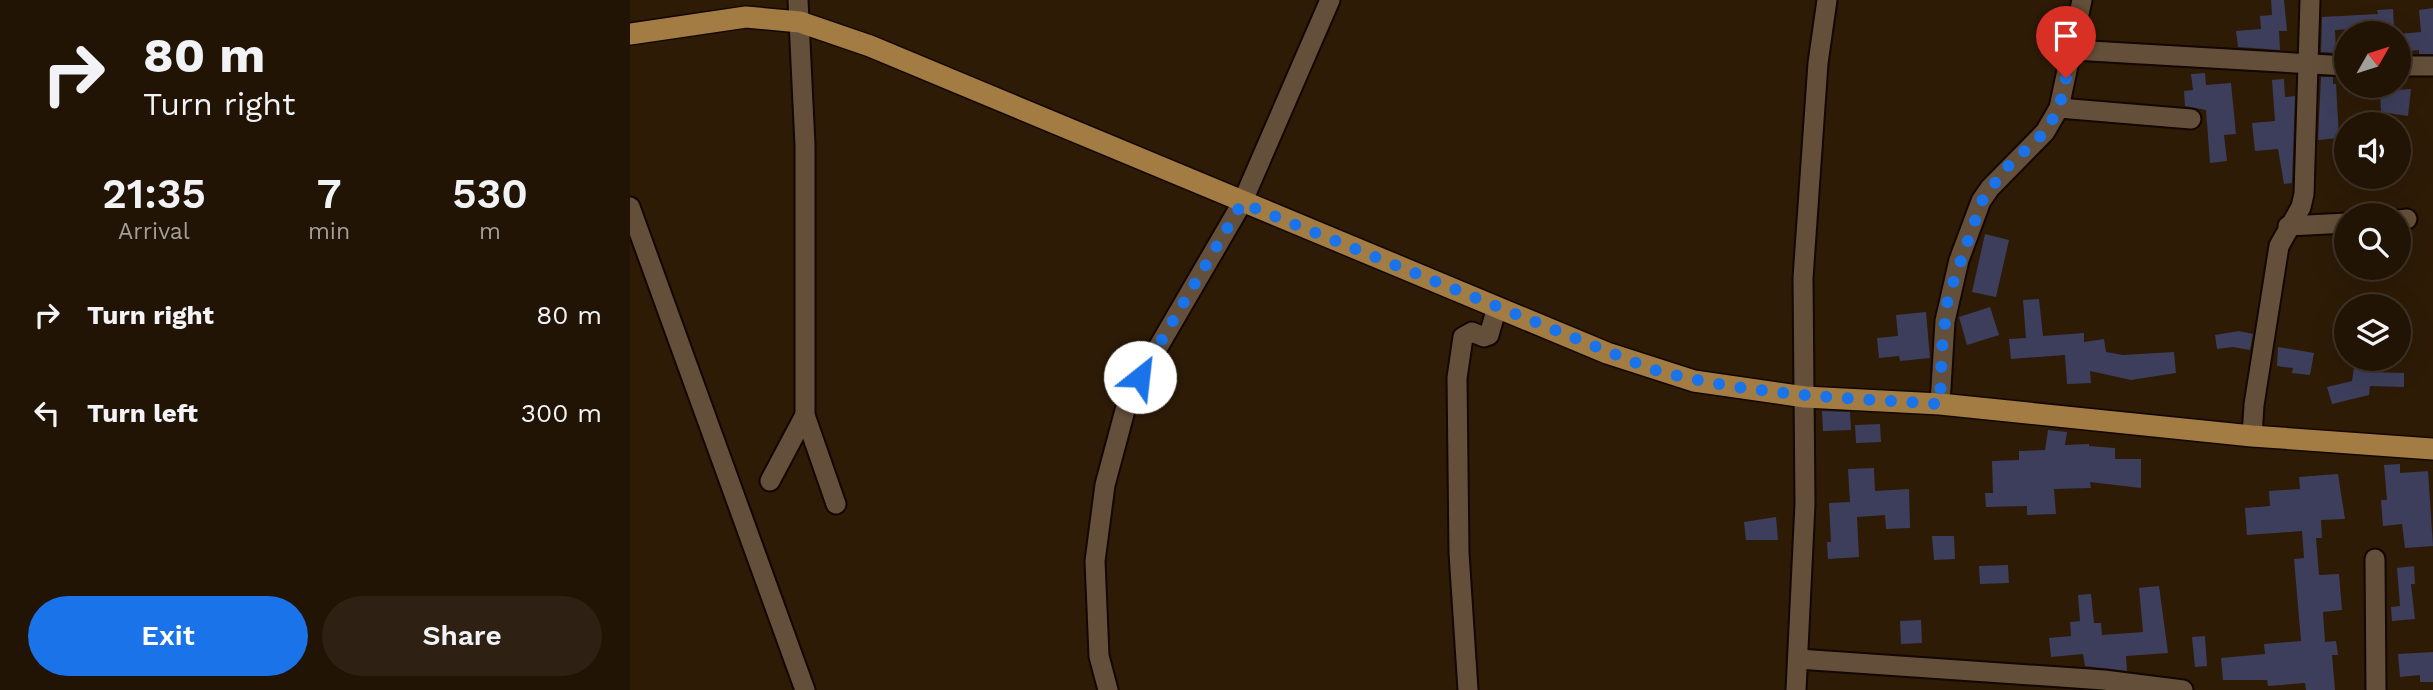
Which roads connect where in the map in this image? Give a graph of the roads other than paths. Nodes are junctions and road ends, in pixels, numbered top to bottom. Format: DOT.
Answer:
graph roads {
  1 [pos="798,0"];
  2 [pos="1330,0"];
  3 [pos="1826,0"];
  4 [pos="2082,0"];
  5 [pos="2310,0"];
  6 [pos="800,22"];
  7 [pos="630,34"];
  8 [pos="2073,50"];
  9 [pos="2309,65"];
  10 [pos="2334,66"];
  11 [pos="2412,66"];
  12 [pos="2433,66"];
  13 [pos="2059,108"];
  14 [pos="2192,119"];
  15 [pos="1242,203"];
  16 [pos="630,207"];
  17 [pos="2334,224"];
  18 [pos="2288,226"];
  19 [pos="1497,307"];
  20 [pos="1805,397"];
  21 [pos="1940,404"];
  22 [pos="805,415"];
  23 [pos="2252,436"];
  24 [pos="2433,449"];
  25 [pos="770,481"];
  26 [pos="836,504"];
  27 [pos="2375,559"];
  28 [pos="1798,659"];
  29 [pos="805,690"];
  30 [pos="1108,690"];
  31 [pos="1468,690"];
  32 [pos="1796,690"];
  33 [pos="2183,690"];
  34 [pos="2376,690"];
  1 -- 6 [label="street"];
  2 -- 15 [label="street"];
  3 -- 20 [label="street"];
  4 -- 8 [label="street"];
  5 -- 9 [label="street"];
  6 -- 7 [label="main road"];
  6 -- 15 [label="main road"];
  6 -- 22 [label="street"];
  8 -- 9 [label="street"];
  8 -- 13 [label="street"];
  9 -- 10 [label="street"];
  9 -- 18 [label="street"];
  11 -- 12 [label="street"];
  13 -- 14 [label="street"];
  13 -- 21 [label="street"];
  15 -- 19 [label="main road"];
  15 -- 30 [label="street"];
  16 -- 29 [label="street"];
  17 -- 18 [label="street"];
  18 -- 23 [label="street"];
  19 -- 20 [label="main road"];
  19 -- 31 [label="street"];
  20 -- 21 [label="main road"];
  20 -- 28 [label="street"];
  21 -- 23 [label="main road"];
  22 -- 25 [label="street"];
  22 -- 26 [label="street"];
  23 -- 24 [label="main road"];
  27 -- 34 [label="street"];
  28 -- 32 [label="street"];
  28 -- 33 [label="street"];
}
